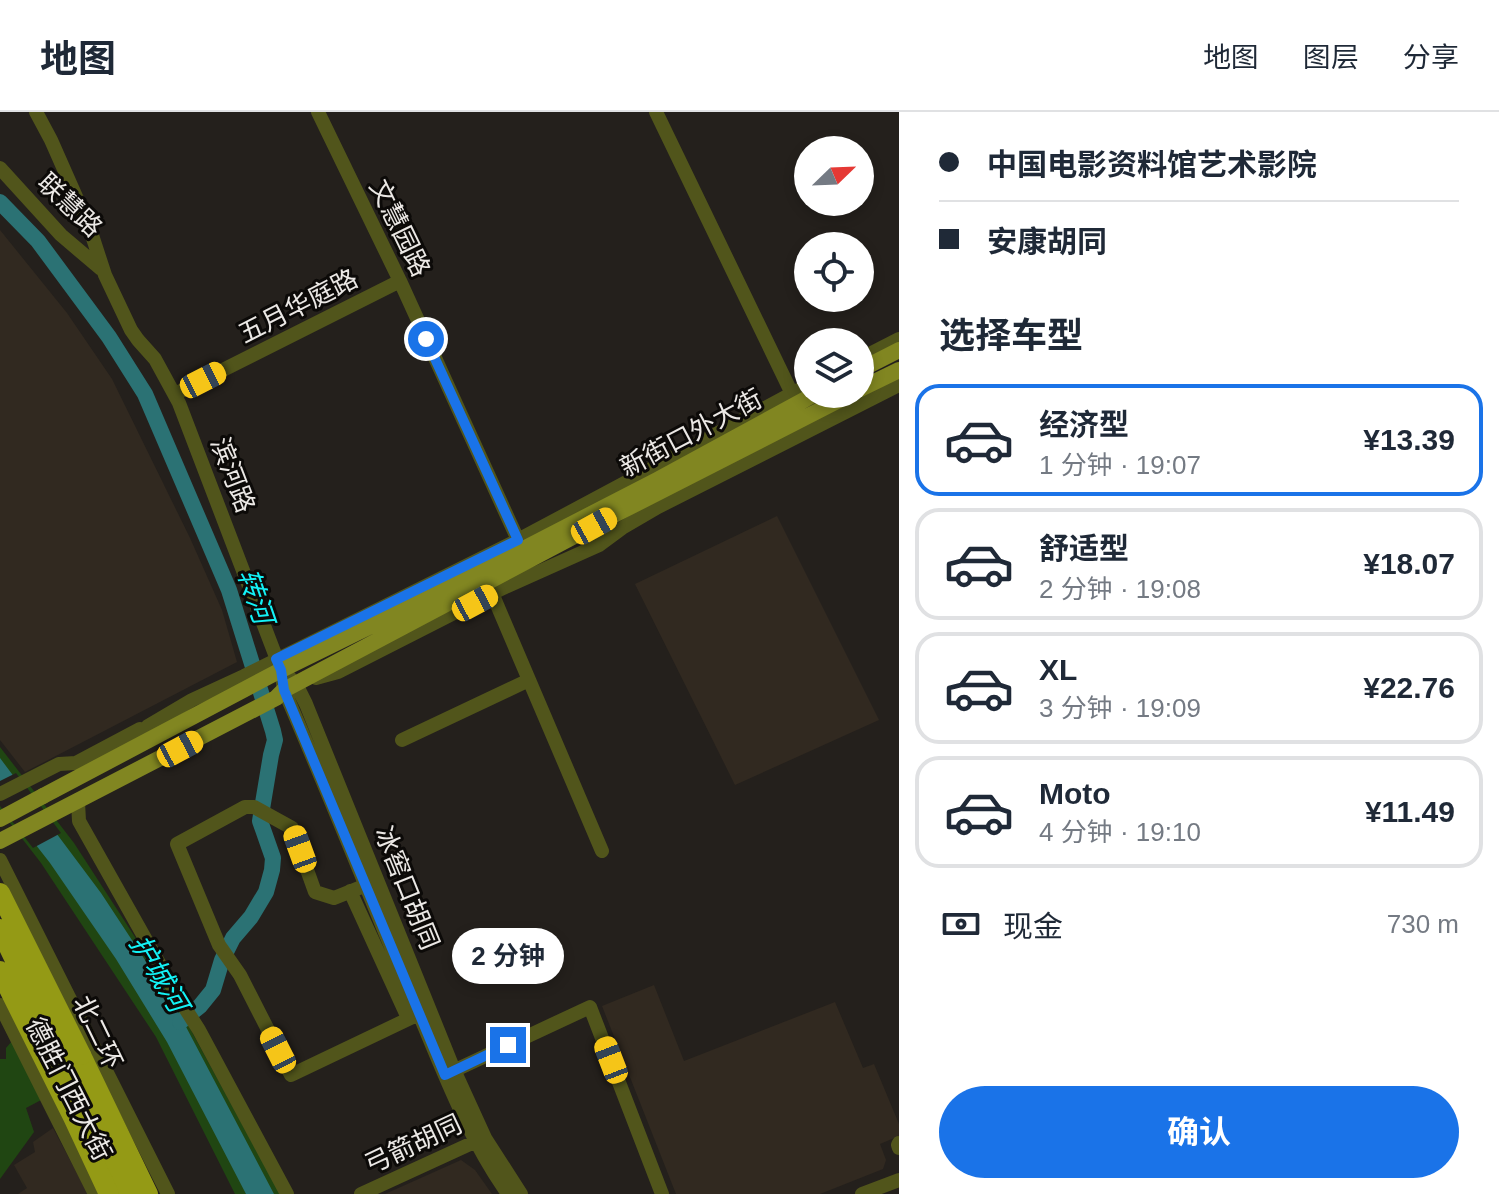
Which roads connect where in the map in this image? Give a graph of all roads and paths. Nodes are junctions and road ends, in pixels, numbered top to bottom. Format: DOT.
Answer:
graph roads {
  1 [pos="36,112"];
  2 [pos="318,112"];
  3 [pos="656,112"];
  4 [pos="0,168"];
  5 [pos="105,275"];
  6 [pos="400,281"];
  7 [pos="898,350"];
  8 [pos="874,356"];
  9 [pos="874,363"];
  10 [pos="899,370"];
  11 [pos="874,382"];
  12 [pos="899,385"];
  13 [pos="175,394"];
  14 [pos="794,398"];
  15 [pos="823,408"];
  16 [pos="786,427"];
  17 [pos="808,431"];
  18 [pos="518,540"];
  19 [pos="450,587"];
  20 [pos="490,588"];
  21 [pos="412,592"];
  22 [pos="272,668"];
  23 [pos="529,680"];
  24 [pos="246,682"];
  25 [pos="285,691"];
  26 [pos="148,726"];
  27 [pos="402,740"];
  28 [pos="121,756"];
  29 [pos="0,794"];
  30 [pos="78,802"];
  31 [pos="0,819"];
  32 [pos="6,838"];
  33 [pos="602,851"];
  34 [pos="0,860"];
  35 [pos="357,888"];
  36 [pos="0,893"];
  37 [pos="0,929"];
  38 [pos="0,958"];
  39 [pos="0,971"];
  40 [pos="66,991"];
  41 [pos="1,1009"];
  42 [pos="26,1010"];
  43 [pos="414,1016"];
  44 [pos="16,1036"];
  45 [pos="72,1059"];
  46 [pos="449,1072"];
  47 [pos="480,1140"];
  48 [pos="899,1180"];
  49 [pos="95,1194"];
  50 [pos="112,1194"];
  51 [pos="130,1194"];
  52 [pos="148,1194"];
  53 [pos="168,1194"];
  54 [pos="287,1194"];
  55 [pos="361,1194"];
  56 [pos="508,1194"];
  57 [pos="521,1194"];
  58 [pos="662,1194"];
  59 [pos="862,1194"];
  1 -- 5 [label="street"];
  2 -- 6 [label="street, 文慧园路"];
  3 -- 14 [label="street"];
  4 -- 5 [label="street, 联慧路"];
  5 -- 13 [label="street, 滨河路"];
  6 -- 13 [label="street, 五月华庭路"];
  6 -- 18 [label="street, 文慧园路"];
  7 -- 8 [label="street"];
  7 -- 9 [label="main road"];
  10 -- 11 [label="main road"];
  12 -- 17 [label="street, 新街口外大街"];
  13 -- 22 [label="street, 滨河路"];
  14 -- 18 [label="street, 新街口外大街"];
  14 -- 19 [label="main road, 新街口外大街"];
  15 -- 16 [label="main road, 新街口外大街"];
  16 -- 17 [label="main road"];
  16 -- 20 [label="main road, 新街口外大街"];
  17 -- 20 [label="street, 新街口外大街"];
  18 -- 21 [label="street, 新街口外大街"];
  19 -- 21 [label="main road"];
  19 -- 22 [label="main road, 新街口外大街"];
  20 -- 23 [label="street"];
  20 -- 25 [label="main road, 新街口外大街"];
  21 -- 22 [label="street, 新街口外大街"];
  22 -- 24 [label="main road, 新街口外大街"];
  22 -- 25 [label="street, 滨河路"];
  23 -- 27 [label="street"];
  23 -- 33 [label="street"];
  24 -- 26 [label="street, 新街口外大街"];
  24 -- 28 [label="main road, 新街口外大街"];
  25 -- 30 [label="main road, 新街口外大街"];
  25 -- 35 [label="street, 冰窖口胡同"];
  25 -- 46 [label="street, 冰窖口胡同"];
  26 -- 28 [label="street, 新街口外大街"];
  26 -- 29 [label="street, 新街口外大街"];
  28 -- 31 [label="main road, 新街口外大街, bridge"];
  30 -- 32 [label="main road, 新街口外大街"];
  30 -- 54 [label="street"];
  34 -- 40 [label="street, 德胜门西大街"];
  35 -- 43 [label="street, 冰窖口胡同"];
  35 -- 43 [label="street"];
  36 -- 45 [label="highway, 北二环, bridge"];
  37 -- 45 [label="highway, 北二环, bridge"];
  38 -- 42 [label="street, 德胜门西大街"];
  39 -- 50 [label="highway, bridge"];
  40 -- 42 [label="street"];
  40 -- 53 [label="street, 德胜门西大街"];
  41 -- 44 [label="street, 德胜门西大街"];
  42 -- 44 [label="street"];
  42 -- 50 [label="street, 德胜门西大街"];
  43 -- 46 [label="street, 冰窖口胡同"];
  44 -- 49 [label="street, 德胜门西大街"];
  45 -- 51 [label="highway, 北二环"];
  45 -- 52 [label="highway, 北二环"];
  46 -- 47 [label="street, 冰窖口胡同"];
  46 -- 58 [label="street"];
  47 -- 55 [label="street, 弓箭胡同"];
  47 -- 56 [label="street, 冰窖口胡同"];
  47 -- 57 [label="street, 冰窖口胡同"];
  48 -- 59 [label="street"];
}
